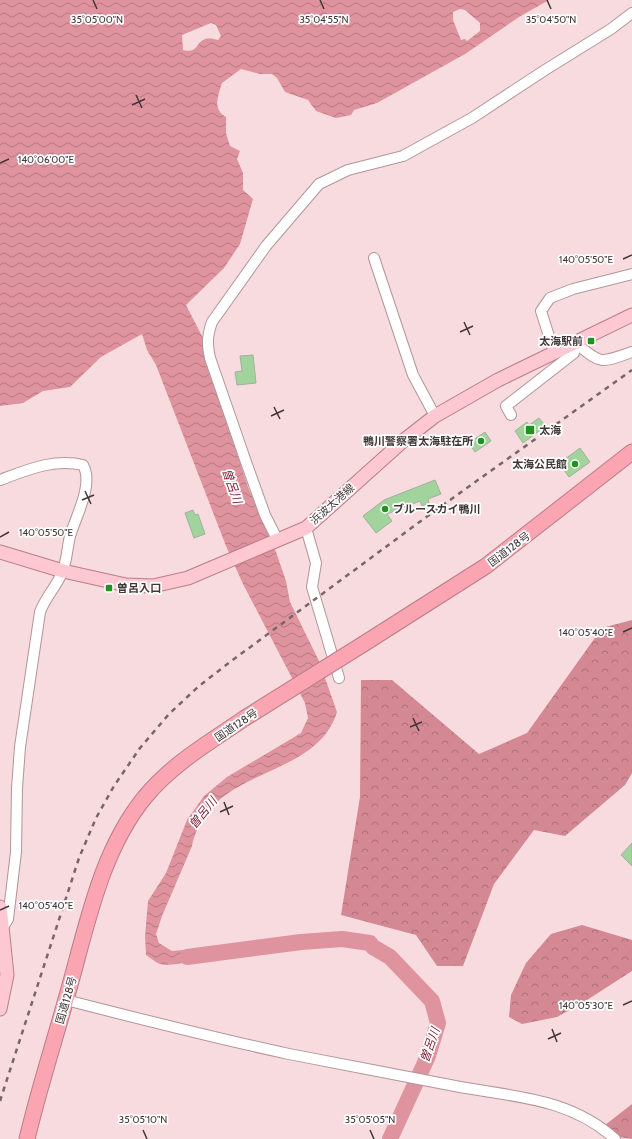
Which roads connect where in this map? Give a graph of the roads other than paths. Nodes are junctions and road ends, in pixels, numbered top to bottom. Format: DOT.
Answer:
graph roads {
  1 [pos="632,13"];
  2 [pos="374,258"];
  3 [pos="632,274"];
  4 [pos="632,315"];
  5 [pos="574,342"];
  6 [pos="554,352"];
  7 [pos="632,352"];
  8 [pos="511,415"];
  9 [pos="435,416"];
  10 [pos="632,452"];
  11 [pos="0,480"];
  12 [pos="306,528"];
  13 [pos="275,542"];
  14 [pos="0,552"];
  15 [pos="63,571"];
  16 [pos="339,678"];
  17 [pos="0,907"];
  18 [pos="3,936"];
  19 [pos="66,1000"];
  20 [pos="0,1009"];
  21 [pos="27,1139"];
  22 [pos="615,1139"];
  1 -- 13 [label="street"];
  2 -- 9 [label="street"];
  3 -- 6 [label="street"];
  4 -- 5 [label="main road, 浜波太港線"];
  5 -- 6 [label="main road, 浜波太港線"];
  5 -- 7 [label="street"];
  5 -- 8 [label="street"];
  6 -- 9 [label="main road, 浜波太港線"];
  9 -- 12 [label="main road, 浜波太港線"];
  10 -- 19 [label="highway, 国道128号, bridge"];
  11 -- 15 [label="street"];
  12 -- 13 [label="main road, 浜波太港線"];
  12 -- 16 [label="street"];
  13 -- 15 [label="main road, 浜波太港線"];
  14 -- 15 [label="main road, 浜波太港線"];
  15 -- 18 [label="street"];
  17 -- 18 [label="main road"];
  18 -- 20 [label="main road"];
  19 -- 21 [label="highway, 国道128号"];
  19 -- 22 [label="street"];
}
